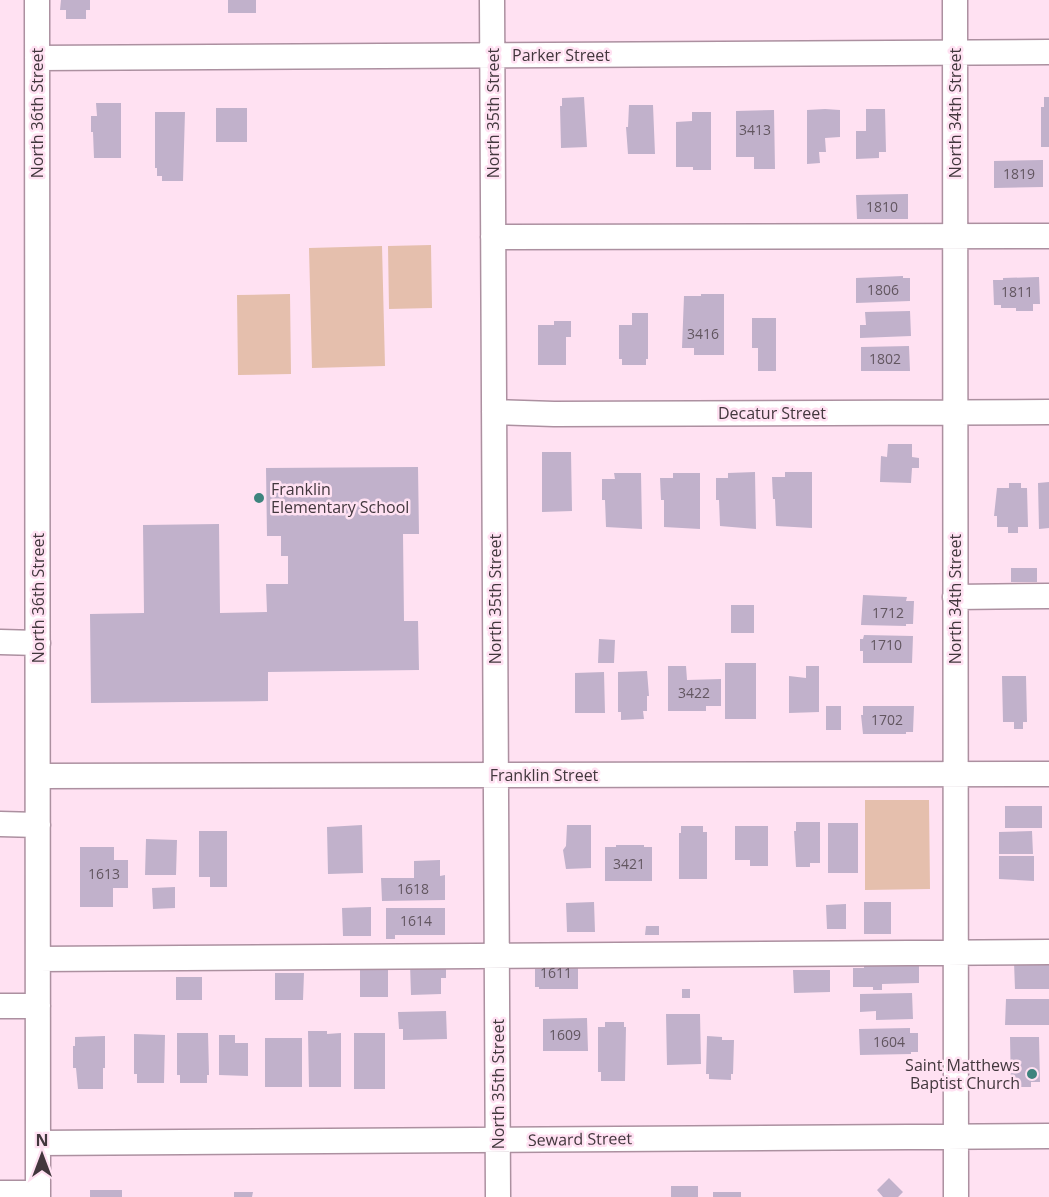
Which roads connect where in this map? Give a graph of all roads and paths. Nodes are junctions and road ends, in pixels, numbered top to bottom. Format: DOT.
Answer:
graph roads {
  1 [pos="37,0"];
  2 [pos="492,0"];
  3 [pos="955,0"];
  4 [pos="1049,52"];
  5 [pos="955,53"];
  6 [pos="492,56"];
  7 [pos="37,58"];
  8 [pos="1049,236"];
  9 [pos="493,237"];
  10 [pos="955,237"];
  11 [pos="494,412"];
  12 [pos="955,412"];
  13 [pos="1049,412"];
  14 [pos="1049,596"];
  15 [pos="955,597"];
  16 [pos="0,642"];
  17 [pos="38,643"];
  18 [pos="955,774"];
  19 [pos="1049,774"];
  20 [pos="496,775"];
  21 [pos="38,776"];
  22 [pos="0,824"];
  23 [pos="38,825"];
  24 [pos="956,952"];
  25 [pos="1049,952"];
  26 [pos="497,957"];
  27 [pos="38,959"];
  28 [pos="0,1006"];
  29 [pos="38,1006"];
  30 [pos="956,1136"];
  31 [pos="1049,1136"];
  32 [pos="498,1140"];
  33 [pos="38,1143"];
  34 [pos="0,1193"];
  35 [pos="38,1195"];
  36 [pos="498,1197"];
  37 [pos="956,1197"];
  1 -- 7 [label="street, North 36th Street"];
  2 -- 6 [label="street, North 35th Street"];
  3 -- 5 [label="street, North 34th Street"];
  4 -- 5 [label="street, Parker Street"];
  5 -- 6 [label="street, Parker Street"];
  5 -- 10 [label="street, North 34th Street"];
  6 -- 7 [label="street, Parker Street"];
  6 -- 9 [label="street, North 35th Street"];
  7 -- 17 [label="street, North 36th Street"];
  8 -- 10 [label="street"];
  9 -- 10 [label="street"];
  9 -- 11 [label="street, North 35th Street"];
  10 -- 12 [label="street, North 34th Street"];
  11 -- 12 [label="street, Decatur Street"];
  11 -- 20 [label="street, North 35th Street"];
  12 -- 13 [label="street, Decatur Street"];
  12 -- 15 [label="street, North 34th Street"];
  14 -- 15 [label="street"];
  15 -- 18 [label="street, North 34th Street"];
  16 -- 17 [label="street"];
  17 -- 21 [label="street, North 36th Street"];
  18 -- 19 [label="street, Franklin Street"];
  18 -- 20 [label="street, Franklin Street"];
  18 -- 24 [label="street, North 34th Street"];
  20 -- 21 [label="street, Franklin Street"];
  20 -- 26 [label="street, North 35th Street"];
  21 -- 23 [label="street, North 36th Street"];
  22 -- 23 [label="street"];
  23 -- 27 [label="street, North 36th Street"];
  24 -- 25 [label="street"];
  24 -- 26 [label="street"];
  24 -- 30 [label="street, North 34th Street"];
  26 -- 27 [label="street"];
  26 -- 32 [label="street, North 35th Street"];
  27 -- 29 [label="street, North 36th Street"];
  28 -- 29 [label="street"];
  29 -- 33 [label="street, North 36th Street"];
  30 -- 31 [label="street, Seward Street"];
  30 -- 32 [label="street, Seward Street"];
  30 -- 37 [label="street, North 34th Street"];
  32 -- 33 [label="street, Seward Street"];
  32 -- 36 [label="street, North 35th Street"];
  33 -- 35 [label="street, North 36th Street"];
  34 -- 35 [label="street"];
}
